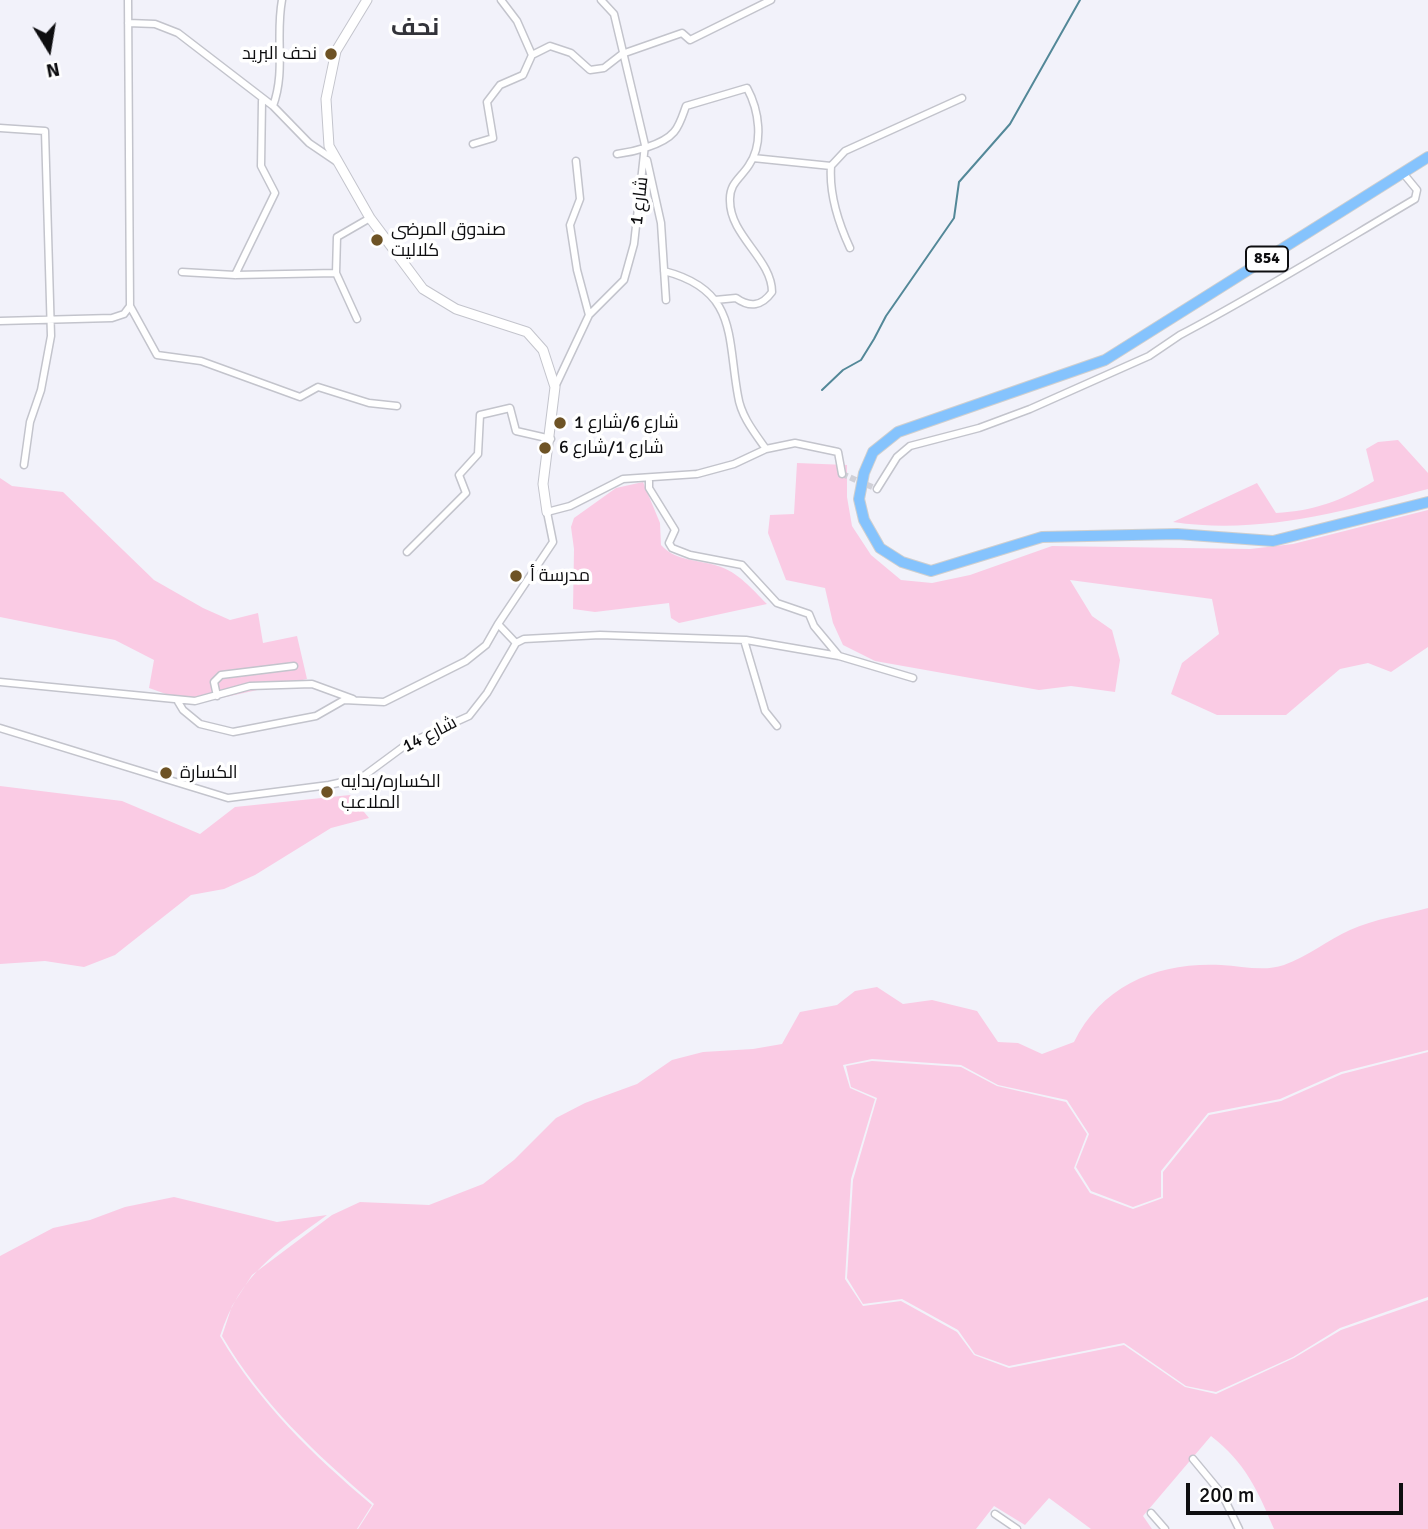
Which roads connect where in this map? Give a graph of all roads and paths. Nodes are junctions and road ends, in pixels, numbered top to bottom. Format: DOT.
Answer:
graph roads {
  1 [pos="128,0"];
  2 [pos="282,0"];
  3 [pos="367,0"];
  4 [pos="501,0"];
  5 [pos="601,0"];
  6 [pos="771,0"];
  7 [pos="128,23"];
  8 [pos="622,54"];
  9 [pos="532,55"];
  10 [pos="962,98"];
  11 [pos="262,101"];
  12 [pos="273,106"];
  13 [pos="0,128"];
  14 [pos="473,144"];
  15 [pos="645,149"];
  16 [pos="617,154"];
  17 [pos="1428,157"];
  18 [pos="753,158"];
  19 [pos="576,161"];
  20 [pos="338,163"];
  21 [pos="831,166"];
  22 [pos="1403,173"];
  23 [pos="370,218"];
  24 [pos="850,248"];
  25 [pos="664,271"];
  26 [pos="182,272"];
  27 [pos="336,273"];
  28 [pos="235,275"];
  29 [pos="666,300"];
  30 [pos="715,300"];
  31 [pos="130,306"];
  32 [pos="589,316"];
  33 [pos="357,319"];
  34 [pos="50,320"];
  35 [pos="0,321"];
  36 [pos="555,387"];
  37 [pos="397,406"];
  38 [pos="551,439"];
  39 [pos="765,449"];
  40 [pos="24,465"];
  41 [pos="842,474"];
  42 [pos="649,478"];
  43 [pos="877,489"];
  44 [pos="1428,502"];
  45 [pos="547,512"];
  46 [pos="407,552"];
  47 [pos="498,624"];
  48 [pos="744,640"];
  49 [pos="516,643"];
  50 [pos="839,656"];
  51 [pos="294,666"];
  52 [pos="913,678"];
  53 [pos="0,682"];
  54 [pos="217,696"];
  55 [pos="177,700"];
  56 [pos="356,700"];
  57 [pos="777,726"];
  58 [pos="0,729"];
  59 [pos="1193,1459"];
  60 [pos="1151,1513"];
  61 [pos="995,1514"];
  62 [pos="1017,1529"];
  63 [pos="1165,1529"];
  64 [pos="1239,1529"];
  1 -- 7 [label="street"];
  2 -- 12 [label="street"];
  3 -- 20 [label="street"];
  4 -- 9 [label="street"];
  5 -- 8 [label="street, شارع 1"];
  6 -- 8 [label="street"];
  7 -- 11 [label="street"];
  7 -- 31 [label="street"];
  8 -- 9 [label="street"];
  8 -- 15 [label="street, شارع 1"];
  9 -- 14 [label="street"];
  10 -- 21 [label="street"];
  11 -- 12 [label="street"];
  11 -- 28 [label="street"];
  12 -- 20 [label="street"];
  13 -- 34 [label="street"];
  15 -- 16 [label="street"];
  15 -- 18 [label="street"];
  15 -- 25 [label="street"];
  15 -- 32 [label="street, شارع 1"];
  17 -- 22 [label="main road, 854"];
  18 -- 21 [label="street"];
  18 -- 30 [label="street"];
  19 -- 32 [label="street"];
  20 -- 23 [label="street"];
  21 -- 24 [label="street"];
  22 -- 43 [label="street"];
  22 -- 44 [label="main road, 854"];
  23 -- 27 [label="street"];
  23 -- 36 [label="street"];
  25 -- 29 [label="street"];
  25 -- 30 [label="street"];
  26 -- 28 [label="street"];
  27 -- 28 [label="street"];
  27 -- 33 [label="street"];
  30 -- 39 [label="street"];
  31 -- 34 [label="street"];
  31 -- 37 [label="street"];
  32 -- 36 [label="street, شارع 1"];
  34 -- 35 [label="street"];
  34 -- 40 [label="street"];
  36 -- 38 [label="street"];
  38 -- 45 [label="street"];
  38 -- 46 [label="street"];
  39 -- 41 [label="street"];
  39 -- 42 [label="street"];
  42 -- 45 [label="street"];
  42 -- 50 [label="street"];
  45 -- 47 [label="street"];
  47 -- 49 [label="street"];
  47 -- 56 [label="street"];
  48 -- 49 [label="street"];
  48 -- 50 [label="street"];
  48 -- 57 [label="street"];
  49 -- 58 [label="street, شارع 14"];
  50 -- 52 [label="street"];
  51 -- 54 [label="street"];
  53 -- 55 [label="street"];
  54 -- 55 [label="street"];
  54 -- 56 [label="street"];
  55 -- 56 [label="street"];
  59 -- 64 [label="street"];
  60 -- 63 [label="street"];
  61 -- 62 [label="street"];
}
